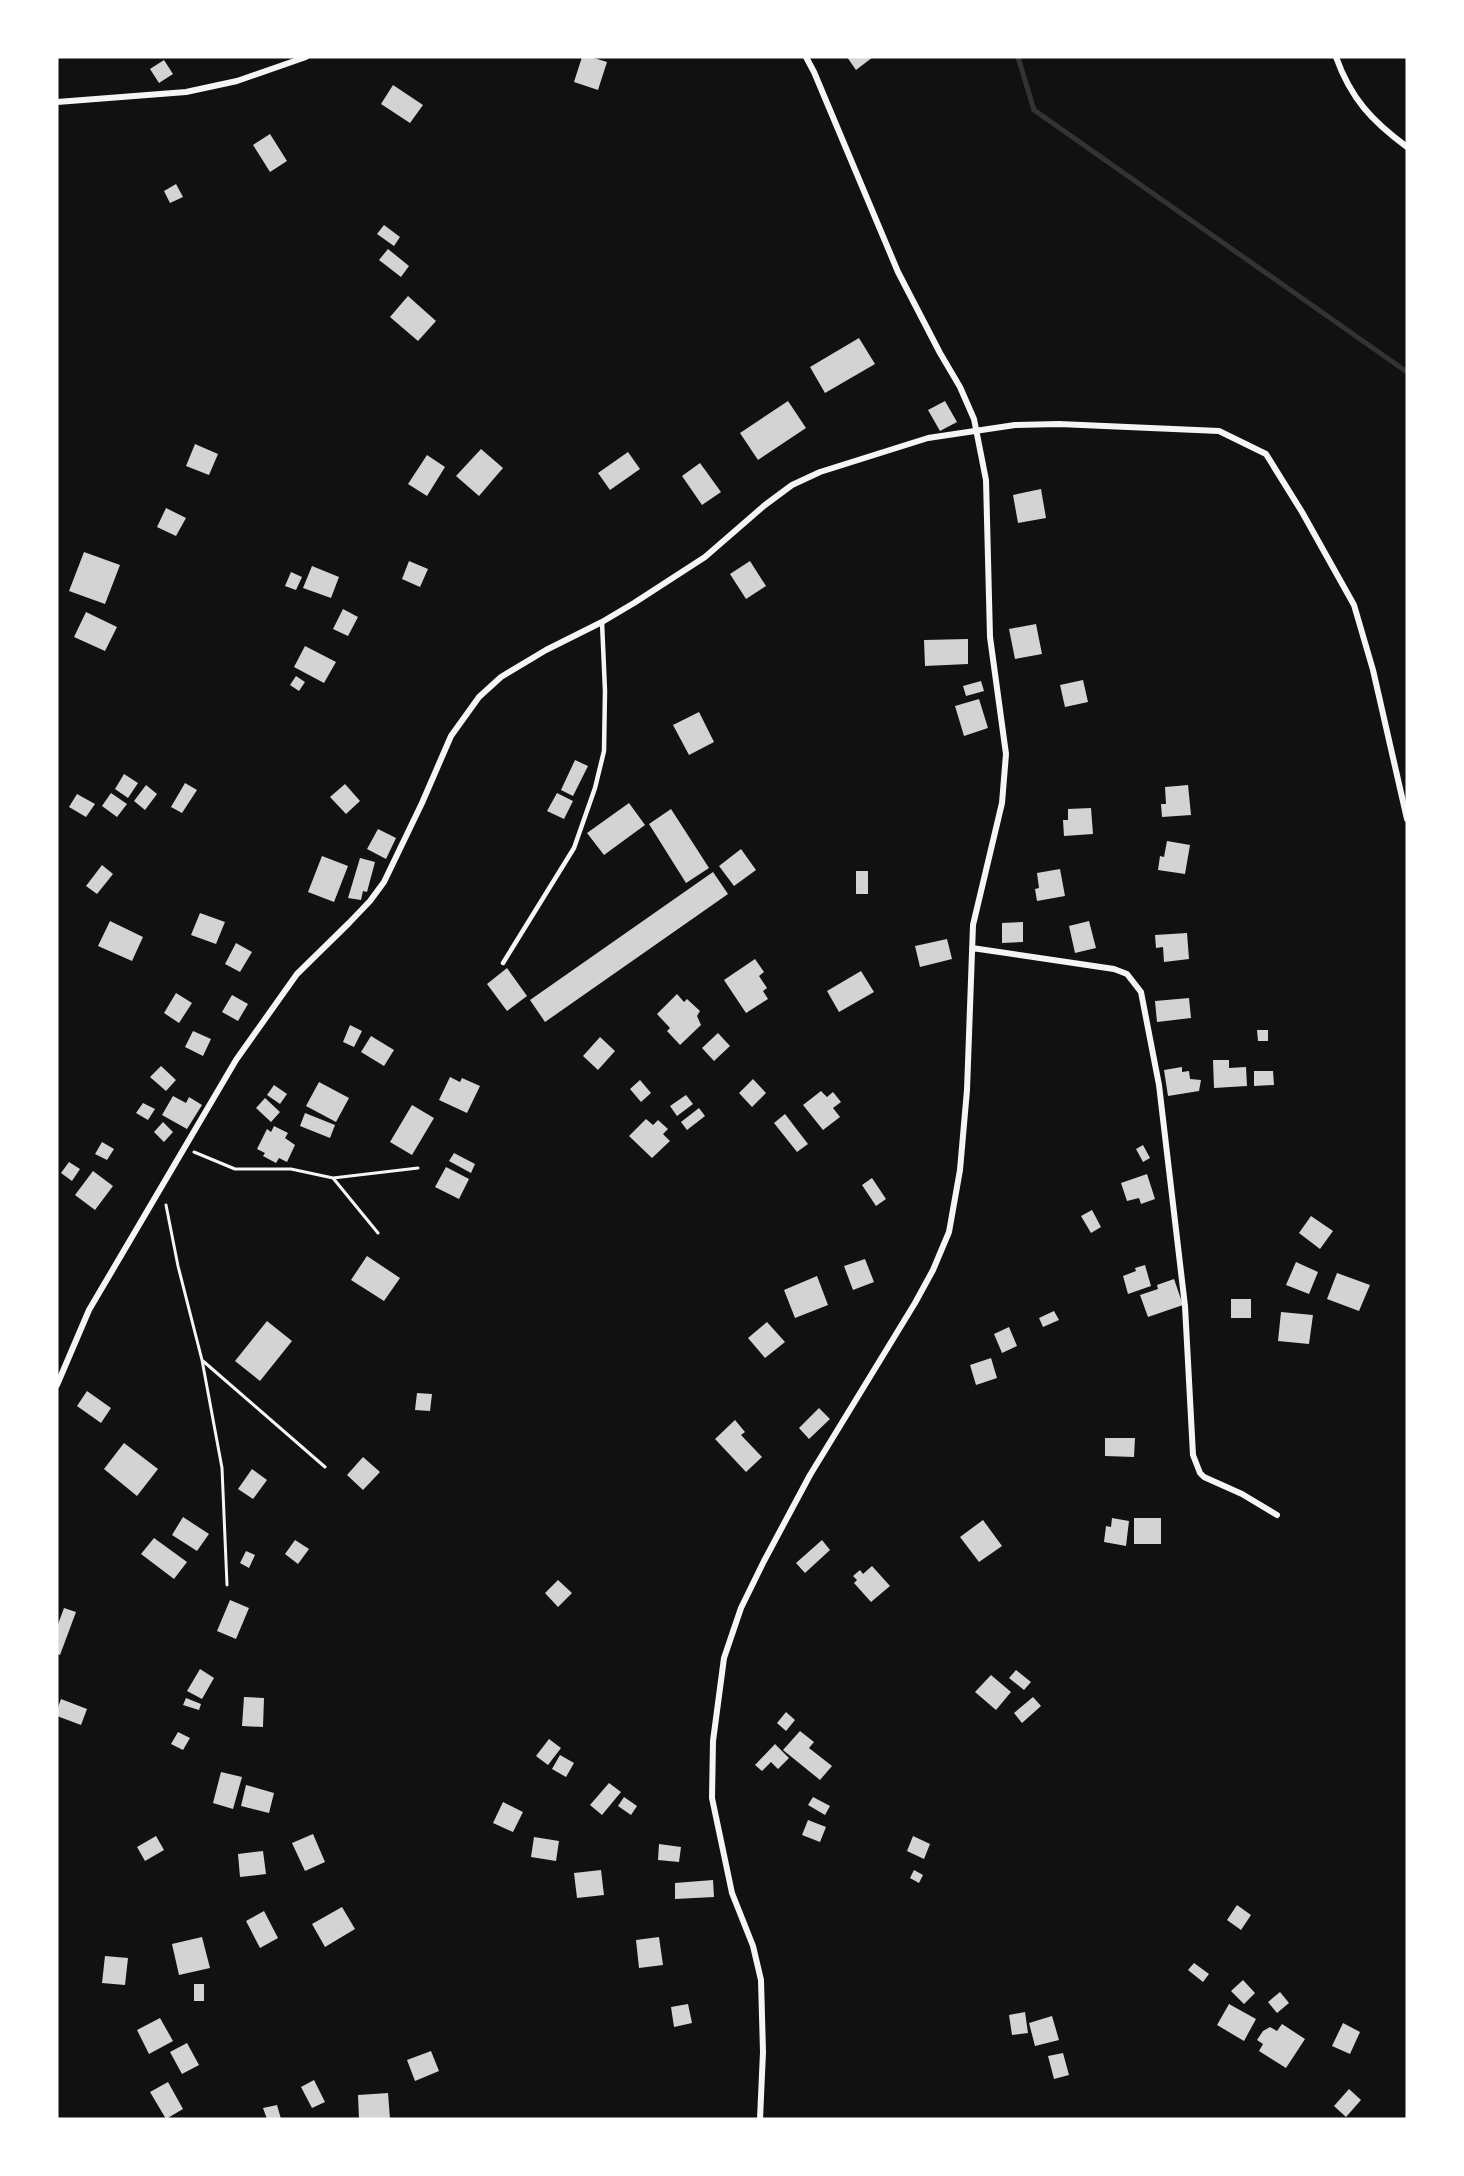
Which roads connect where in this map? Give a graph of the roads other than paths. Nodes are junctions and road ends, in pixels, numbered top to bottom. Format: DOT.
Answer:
graph roads {
  1 [pos="306,57"];
  2 [pos="806,57"];
  3 [pos="1336,57"];
  4 [pos="57,102"];
  5 [pos="1407,147"];
  6 [pos="976,431"];
  7 [pos="602,622"];
  8 [pos="1407,819"];
  9 [pos="972,948"];
  10 [pos="503,963"];
  11 [pos="57,1385"];
  12 [pos="1277,1515"];
  13 [pos="760,2119"];
  1 -- 4 [label="street"];
  2 -- 6 [label="street"];
  3 -- 5 [label="street"];
  6 -- 7 [label="street"];
  6 -- 8 [label="street"];
  6 -- 9 [label="street"];
  7 -- 10 [label="lane"];
  7 -- 11 [label="street"];
  9 -- 12 [label="street"];
  9 -- 13 [label="street"];
}
